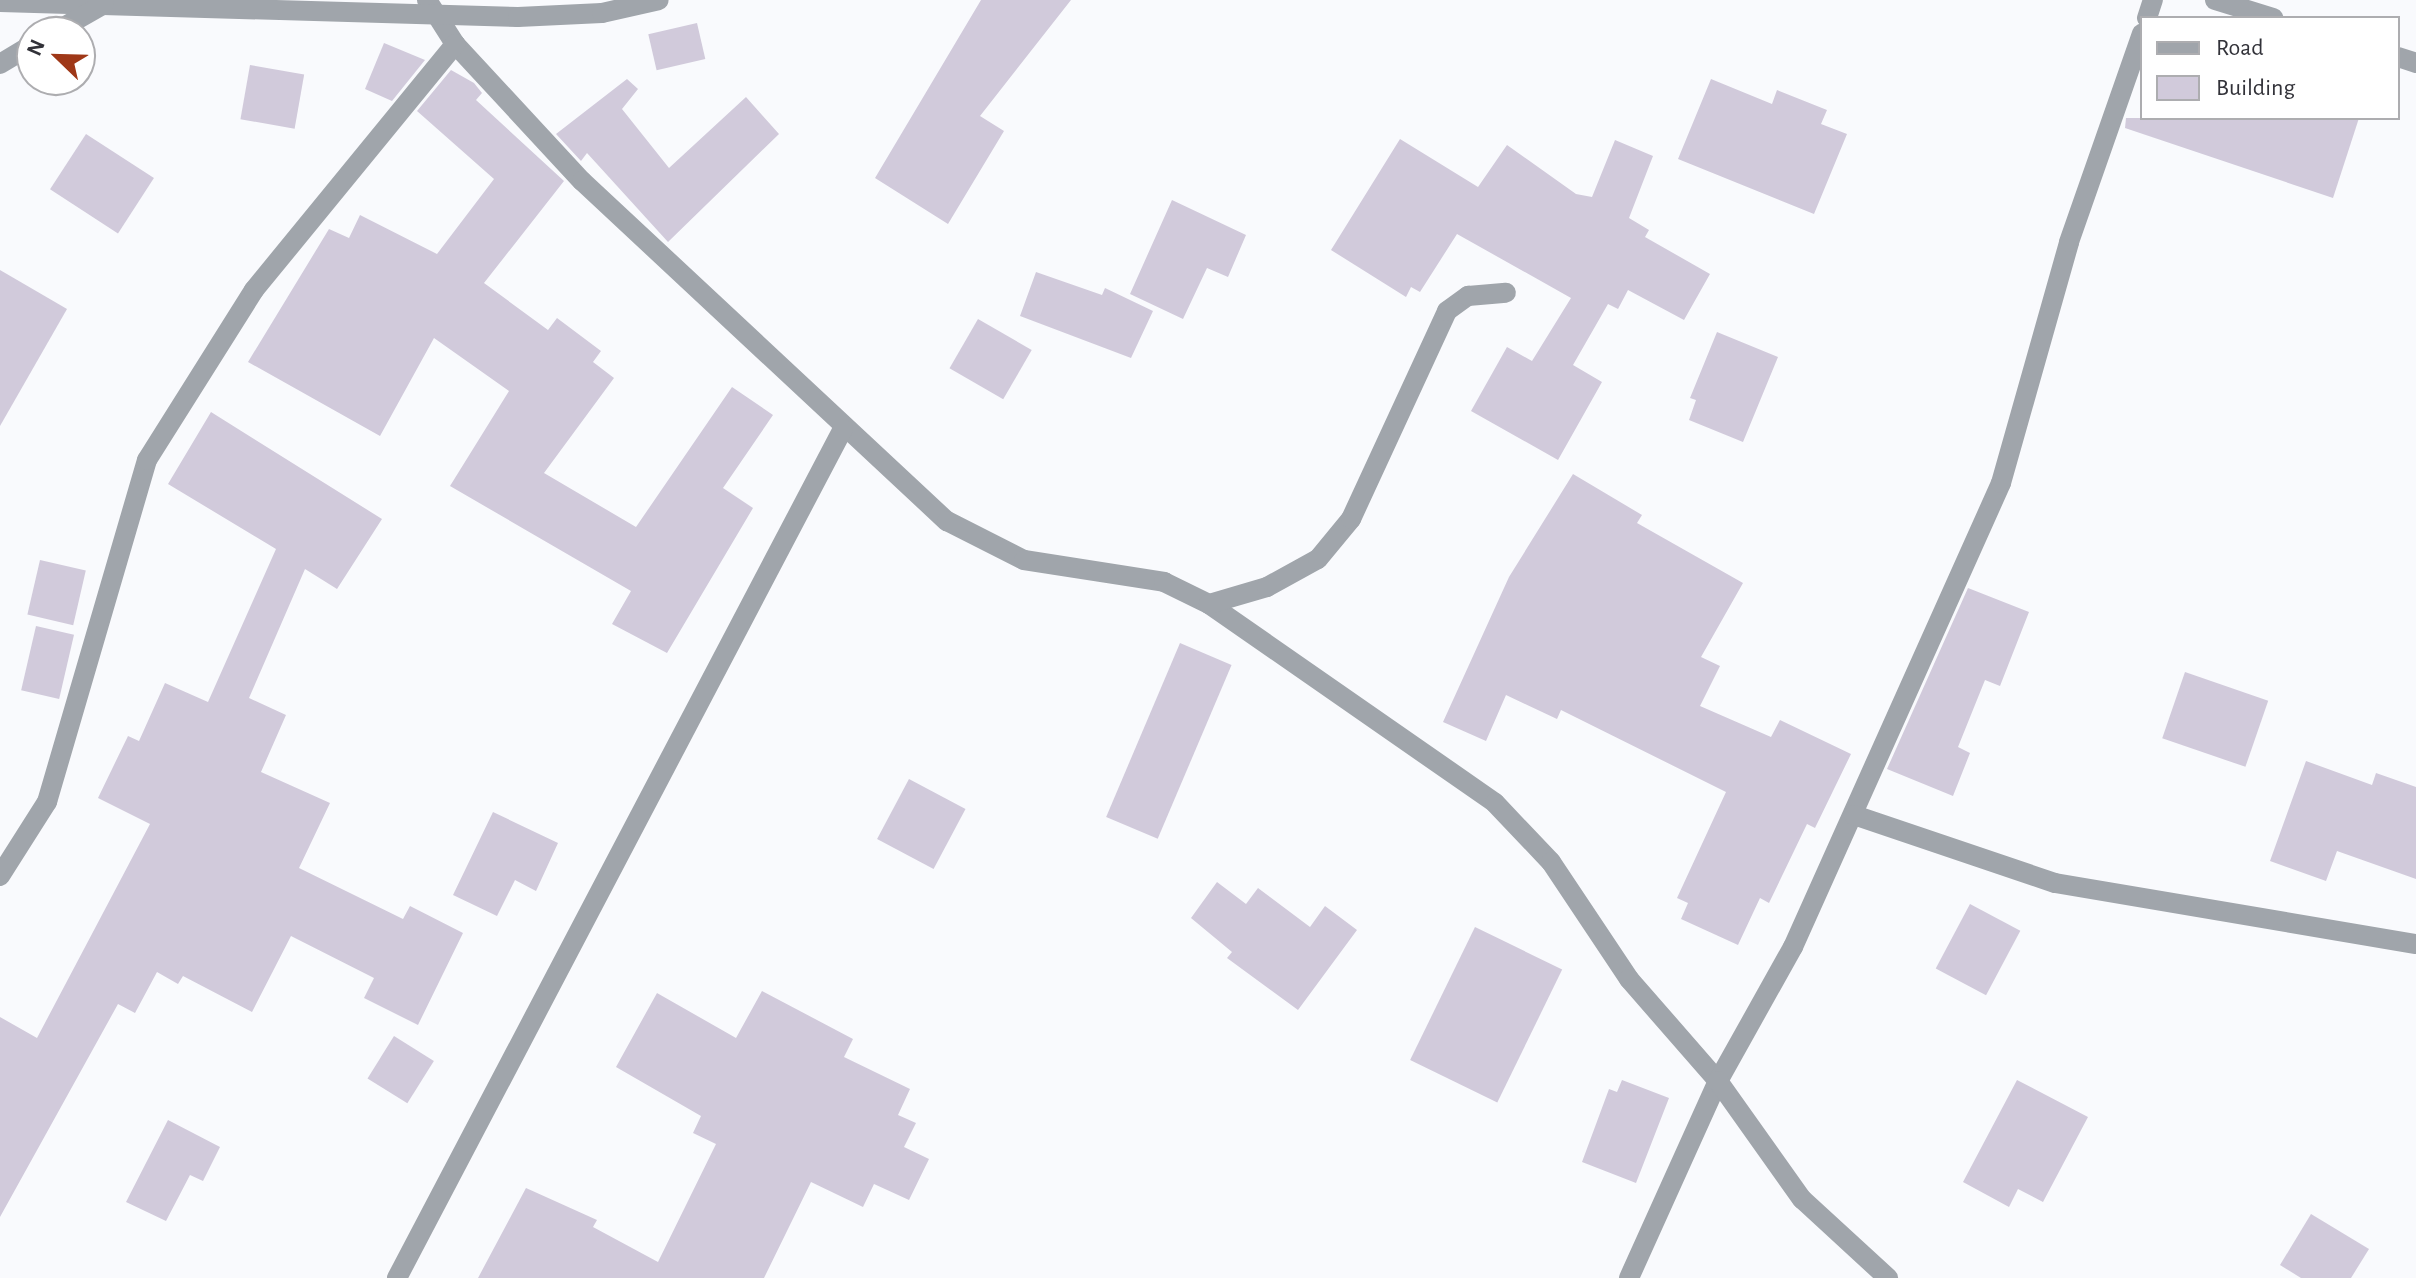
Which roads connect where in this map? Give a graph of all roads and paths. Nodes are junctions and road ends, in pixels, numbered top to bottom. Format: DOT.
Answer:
graph roads {
  1 [pos="659,0"];
  2 [pos="2215,0"];
  3 [pos="0,2"];
  4 [pos="104,4"];
  5 [pos="429,5"];
  6 [pos="83,16"];
  7 [pos="2267,16"];
  8 [pos="2140,39"];
  9 [pos="455,44"];
  10 [pos="1506,293"];
  11 [pos="843,429"];
  12 [pos="1209,604"];
  13 [pos="1854,815"];
  14 [pos="0,876"];
  15 [pos="2416,944"];
  16 [pos="1718,1081"];
  17 [pos="397,1278"];
  18 [pos="1629,1278"];
  19 [pos="1888,1278"];
  1 -- 5 [label="street"];
  2 -- 7 [label="street"];
  3 -- 4 [label="street"];
  4 -- 5 [label="street"];
  4 -- 6 [label="street"];
  5 -- 9 [label="street"];
  8 -- 13 [label="street"];
  9 -- 11 [label="street"];
  9 -- 14 [label="street"];
  10 -- 12 [label="street"];
  11 -- 12 [label="street"];
  11 -- 17 [label="street"];
  12 -- 16 [label="street"];
  13 -- 15 [label="street"];
  13 -- 16 [label="street"];
  16 -- 18 [label="street"];
  16 -- 19 [label="street"];
}
